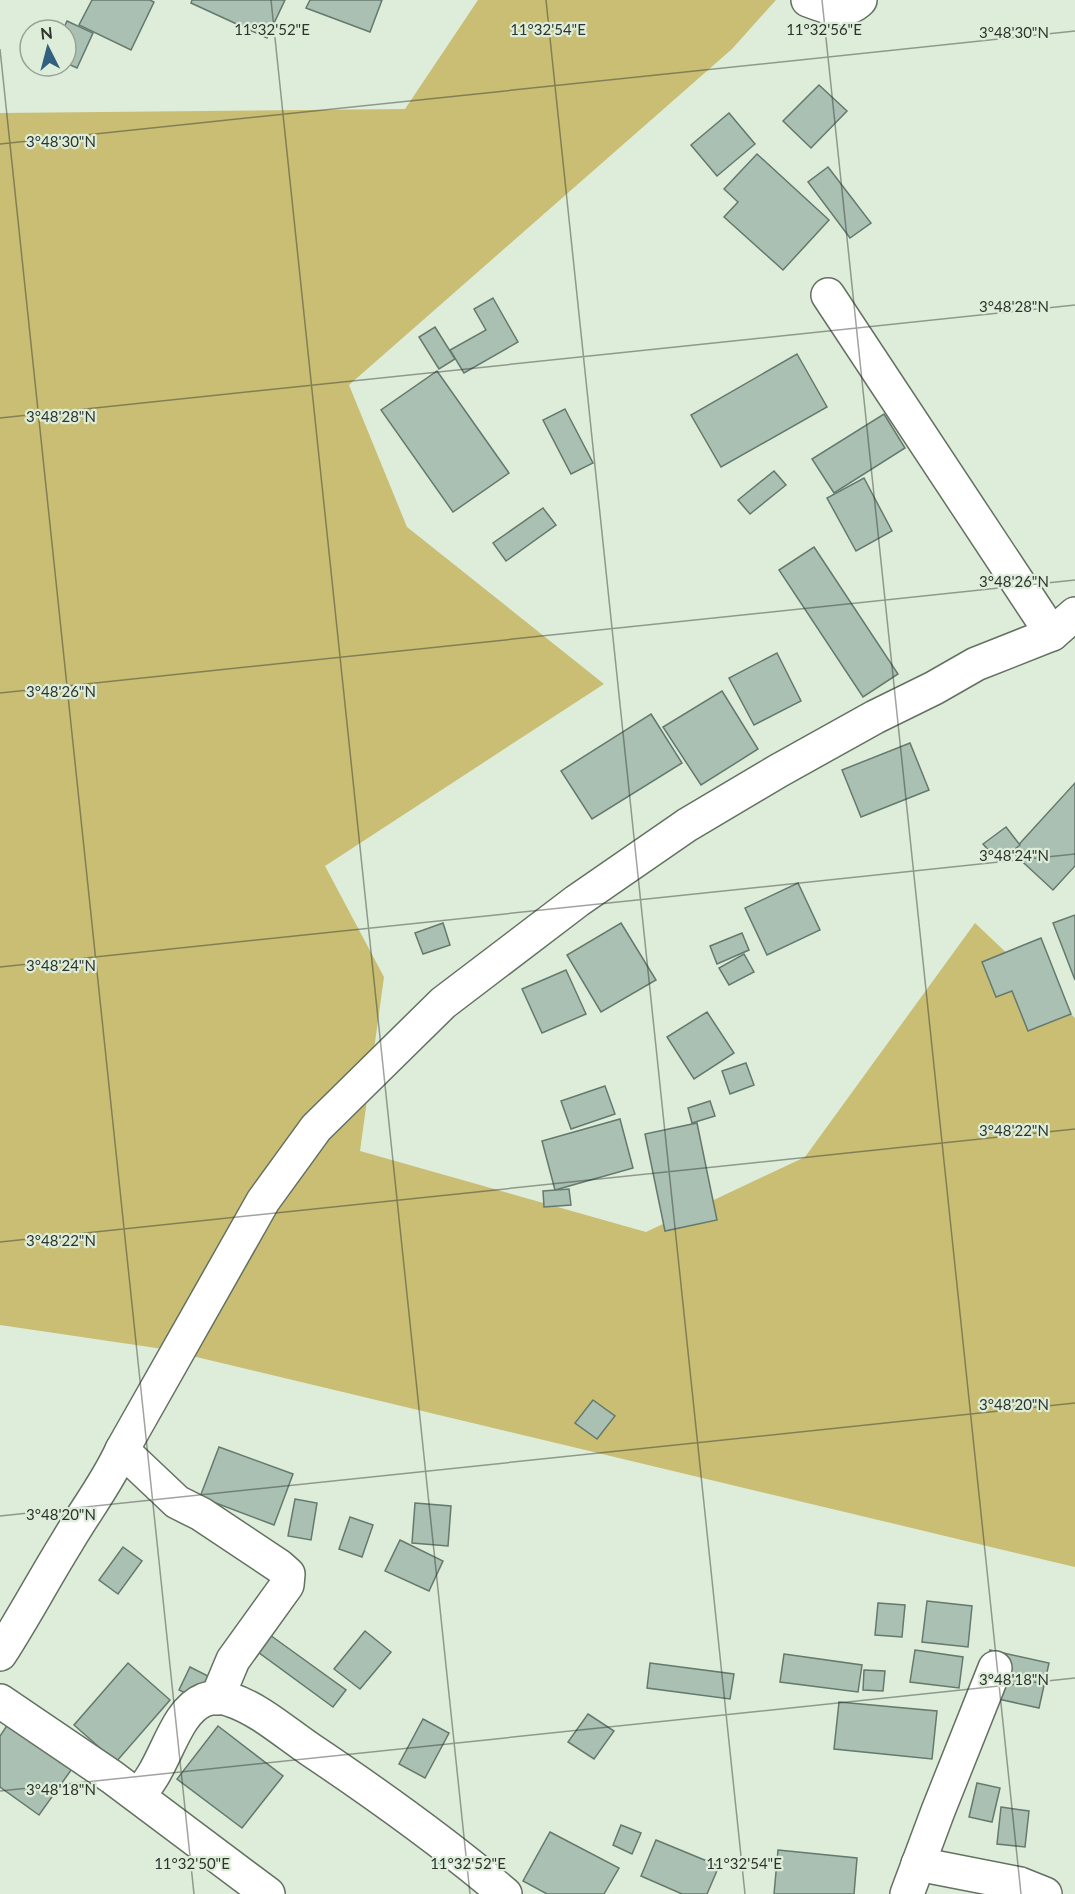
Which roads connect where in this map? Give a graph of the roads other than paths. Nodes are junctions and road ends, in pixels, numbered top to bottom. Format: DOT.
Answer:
graph roads {
  1 [pos="808,0"];
  2 [pos="860,0"];
  3 [pos="828,295"];
  4 [pos="1063,624"];
  5 [pos="122,1450"];
  6 [pos="0,1654"];
  7 [pos="994,1668"];
  8 [pos="217,1698"];
  9 [pos="0,1701"];
  10 [pos="137,1795"];
  11 [pos="918,1863"];
  12 [pos="268,1894"];
  13 [pos="505,1894"];
  14 [pos="907,1894"];
  15 [pos="1045,1894"];
  1 -- 2 [label="street"];
  3 -- 4 [label="street"];
  4 -- 5 [label="street"];
  5 -- 6 [label="street"];
  5 -- 8 [label="street"];
  7 -- 11 [label="street"];
  8 -- 10 [label="street"];
  8 -- 13 [label="street"];
  9 -- 10 [label="street"];
  10 -- 12 [label="street"];
  11 -- 14 [label="street"];
  11 -- 15 [label="street"];
}
